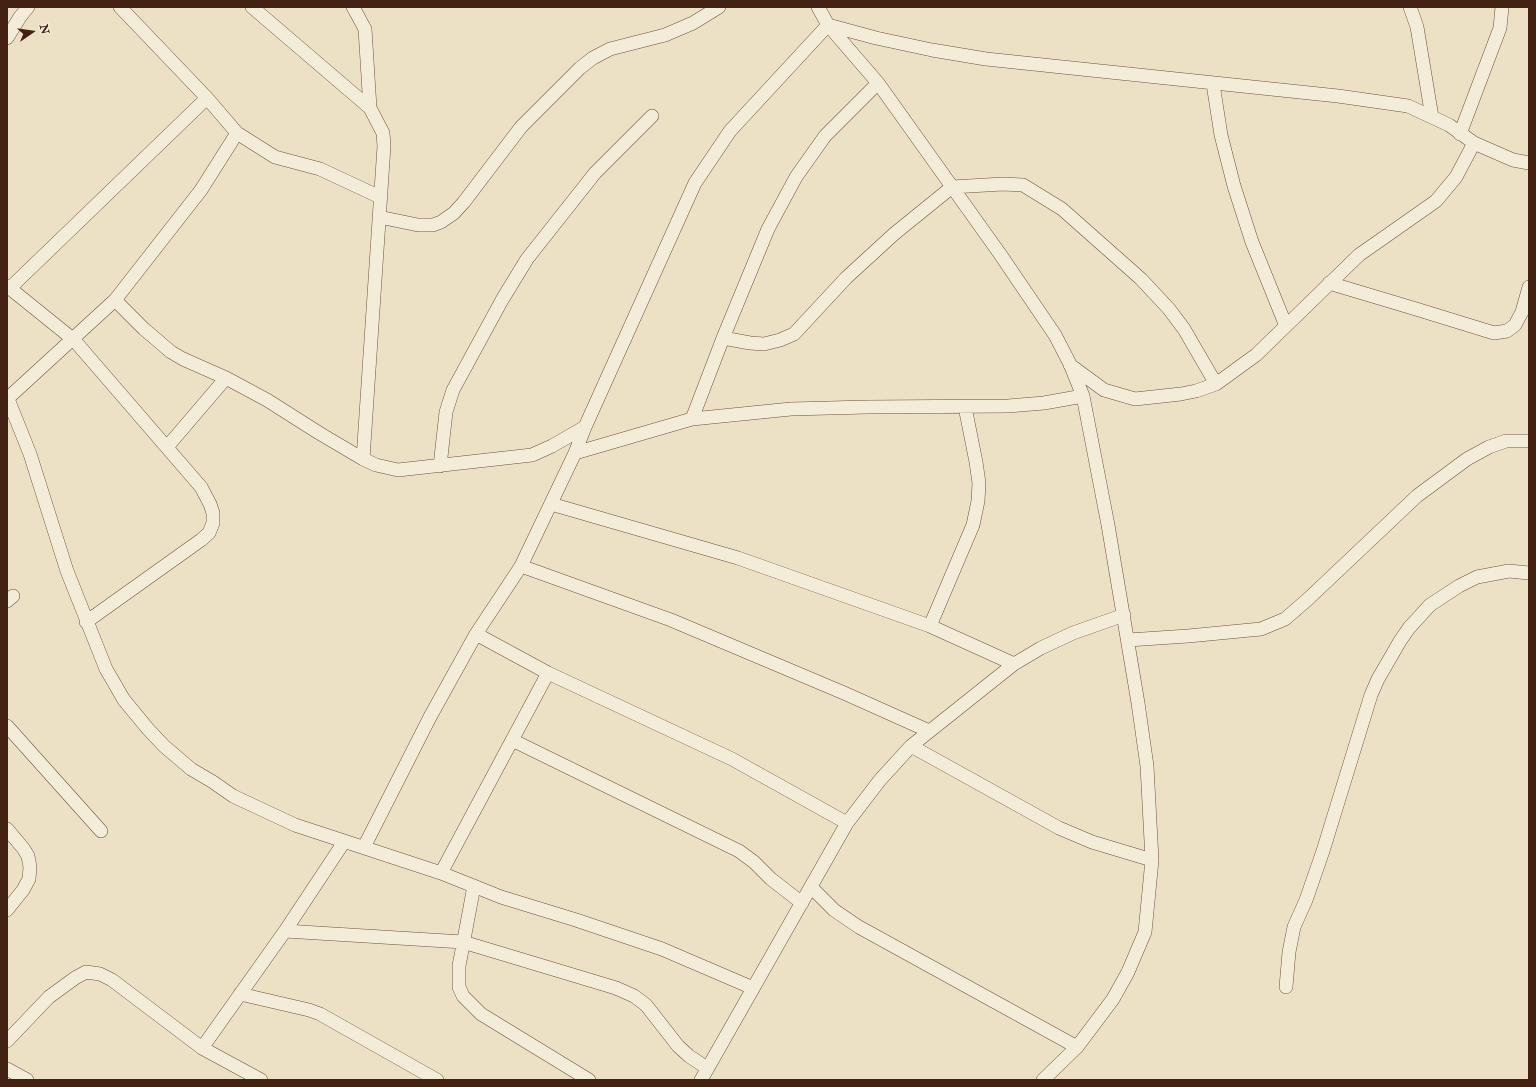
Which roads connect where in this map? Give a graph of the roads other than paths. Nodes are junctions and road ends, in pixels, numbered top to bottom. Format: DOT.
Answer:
graph roads {
  1 [pos="28,7"];
  2 [pos="120,7"];
  3 [pos="252,7"];
  4 [pos="353,7"];
  5 [pos="719,7"];
  6 [pos="818,7"];
  7 [pos="1410,7"];
  8 [pos="1502,7"];
  9 [pos="828,25"];
  10 [pos="7,38"];
  11 [pos="878,83"];
  12 [pos="1213,84"];
  13 [pos="207,98"];
  14 [pos="370,108"];
  15 [pos="652,116"];
  16 [pos="1432,117"];
  17 [pos="237,133"];
  18 [pos="1460,134"];
  19 [pos="1474,143"];
  20 [pos="1529,163"];
  21 [pos="952,186"];
  22 [pos="380,197"];
  23 [pos="379,217"];
  24 [pos="1329,283"];
  25 [pos="8,287"];
  26 [pos="1529,287"];
  27 [pos="115,300"];
  28 [pos="1286,326"];
  29 [pos="723,338"];
  30 [pos="74,340"];
  31 [pos="1070,364"];
  32 [pos="226,378"];
  33 [pos="1216,384"];
  34 [pos="1083,396"];
  35 [pos="7,399"];
  36 [pos="965,407"];
  37 [pos="692,419"];
  38 [pos="585,427"];
  39 [pos="1529,441"];
  40 [pos="166,447"];
  41 [pos="576,453"];
  42 [pos="363,459"];
  43 [pos="440,466"];
  44 [pos="550,504"];
  45 [pos="521,566"];
  46 [pos="1529,573"];
  47 [pos="1124,615"];
  48 [pos="86,622"];
  49 [pos="930,626"];
  50 [pos="476,634"];
  51 [pos="1128,640"];
  52 [pos="1014,664"];
  53 [pos="548,673"];
  54 [pos="7,726"];
  55 [pos="929,731"];
  56 [pos="512,740"];
  57 [pos="911,746"];
  58 [pos="846,823"];
  59 [pos="7,829"];
  60 [pos="101,831"];
  61 [pos="344,842"];
  62 [pos="364,847"];
  63 [pos="1152,860"];
  64 [pos="440,873"];
  65 [pos="474,886"];
  66 [pos="811,887"];
  67 [pos="802,903"];
  68 [pos="7,910"];
  69 [pos="285,931"];
  70 [pos="463,942"];
  71 [pos="1286,987"];
  72 [pos="753,988"];
  73 [pos="240,994"];
  74 [pos="7,1041"];
  75 [pos="1077,1047"];
  76 [pos="202,1048"];
  77 [pos="707,1068"];
  78 [pos="7,1069"];
  79 [pos="27,1080"];
  80 [pos="261,1080"];
  81 [pos="437,1080"];
  82 [pos="589,1080"];
  83 [pos="701,1080"];
  84 [pos="1042,1080"];
  1 -- 10 [label="street"];
  2 -- 13 [label="street"];
  3 -- 14 [label="street"];
  4 -- 14 [label="street"];
  5 -- 23 [label="street"];
  6 -- 9 [label="street"];
  7 -- 16 [label="street"];
  8 -- 18 [label="street"];
  9 -- 11 [label="street"];
  9 -- 12 [label="street"];
  9 -- 38 [label="street"];
  11 -- 21 [label="street"];
  11 -- 29 [label="street"];
  12 -- 16 [label="street"];
  12 -- 28 [label="street"];
  13 -- 17 [label="street"];
  13 -- 25 [label="street"];
  14 -- 22 [label="street"];
  15 -- 43 [label="street"];
  16 -- 18 [label="street"];
  17 -- 22 [label="street"];
  17 -- 27 [label="street"];
  18 -- 19 [label="street"];
  19 -- 20 [label="street"];
  19 -- 24 [label="street"];
  21 -- 29 [label="street"];
  21 -- 31 [label="street"];
  21 -- 33 [label="street"];
  22 -- 23 [label="street"];
  23 -- 42 [label="street"];
  24 -- 26 [label="street"];
  24 -- 28 [label="street"];
  25 -- 30 [label="street"];
  27 -- 30 [label="street"];
  27 -- 32 [label="street"];
  28 -- 33 [label="street"];
  29 -- 37 [label="street"];
  30 -- 35 [label="street"];
  30 -- 40 [label="street"];
  31 -- 33 [label="street"];
  31 -- 34 [label="street"];
  32 -- 40 [label="street"];
  32 -- 42 [label="street"];
  34 -- 36 [label="street"];
  34 -- 47 [label="street"];
  35 -- 48 [label="street"];
  36 -- 37 [label="street"];
  36 -- 49 [label="street"];
  37 -- 41 [label="street"];
  38 -- 41 [label="street"];
  38 -- 43 [label="street"];
  39 -- 51 [label="street"];
  40 -- 48 [label="street"];
  41 -- 44 [label="street"];
  42 -- 43 [label="street"];
  44 -- 45 [label="street"];
  44 -- 49 [label="street"];
  45 -- 50 [label="street"];
  45 -- 55 [label="street"];
  46 -- 71 [label="street"];
  47 -- 51 [label="street"];
  47 -- 52 [label="street"];
  48 -- 61 [label="street"];
  49 -- 52 [label="street"];
  50 -- 53 [label="street"];
  50 -- 62 [label="street"];
  51 -- 63 [label="street"];
  52 -- 55 [label="street"];
  53 -- 56 [label="street"];
  53 -- 58 [label="street"];
  54 -- 60 [label="street"];
  55 -- 57 [label="street"];
  56 -- 64 [label="street"];
  56 -- 67 [label="street"];
  57 -- 58 [label="street"];
  57 -- 63 [label="street"];
  58 -- 66 [label="street"];
  59 -- 68 [label="street"];
  61 -- 62 [label="street"];
  61 -- 69 [label="street"];
  62 -- 64 [label="street"];
  63 -- 75 [label="street"];
  64 -- 65 [label="street"];
  65 -- 70 [label="street"];
  65 -- 72 [label="street"];
  66 -- 67 [label="street"];
  66 -- 75 [label="street"];
  67 -- 72 [label="street"];
  69 -- 70 [label="street"];
  69 -- 73 [label="street"];
  70 -- 77 [label="street"];
  70 -- 82 [label="street"];
  72 -- 77 [label="street"];
  73 -- 76 [label="street"];
  73 -- 81 [label="street"];
  74 -- 76 [label="street"];
  75 -- 84 [label="street"];
  76 -- 80 [label="street"];
  77 -- 83 [label="street"];
  78 -- 79 [label="street"];
}
